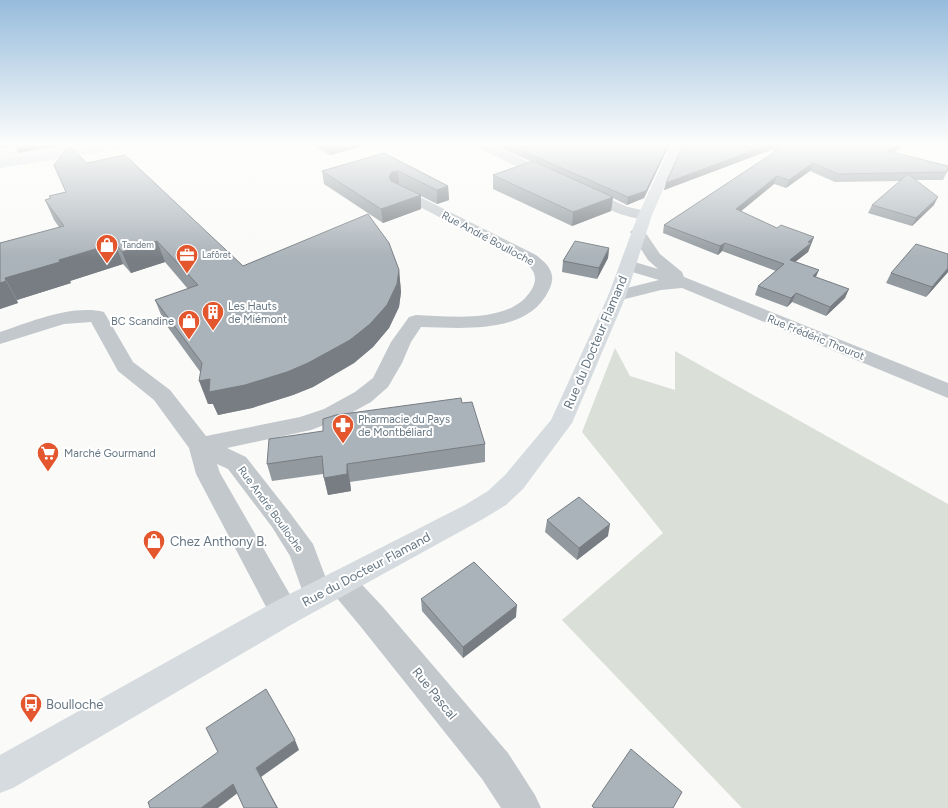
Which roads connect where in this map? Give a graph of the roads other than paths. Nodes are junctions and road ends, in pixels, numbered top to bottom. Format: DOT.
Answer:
graph roads {
  1 [pos="565,183"];
  2 [pos="660,183"];
  3 [pos="398,190"];
  4 [pos="645,215"];
  5 [pos="638,232"];
  6 [pos="628,265"];
  7 [pos="685,283"];
  8 [pos="617,296"];
  9 [pos="0,338"];
  10 [pos="948,391"];
  11 [pos="200,446"];
  12 [pos="329,589"];
  13 [pos="285,612"];
  14 [pos="0,775"];
  15 [pos="522,808"];
  1 -- 4 [label="street"];
  2 -- 4 [label="street, Rue du Docteur Flamand"];
  3 -- 11 [label="street, Rue André Boulloche"];
  4 -- 5 [label="street, Rue du Docteur Flamand"];
  5 -- 6 [label="street, Rue du Docteur Flamand"];
  5 -- 7 [label="street, Rue Frédéric Thourot"];
  6 -- 7 [label="street, Rue Frédéric Thourot"];
  6 -- 8 [label="street, Rue du Docteur Flamand"];
  7 -- 8 [label="street"];
  7 -- 10 [label="street, Rue Frédéric Thourot"];
  8 -- 12 [label="street, Rue du Docteur Flamand"];
  9 -- 11 [label="street, Rue André Boulloche"];
  11 -- 12 [label="street, Rue André Boulloche"];
  11 -- 13 [label="street, Rue André Boulloche"];
  12 -- 13 [label="street, Rue du Docteur Flamand"];
  12 -- 15 [label="street, Rue Pascal"];
  13 -- 14 [label="street, Rue du Docteur Flamand"];
}
